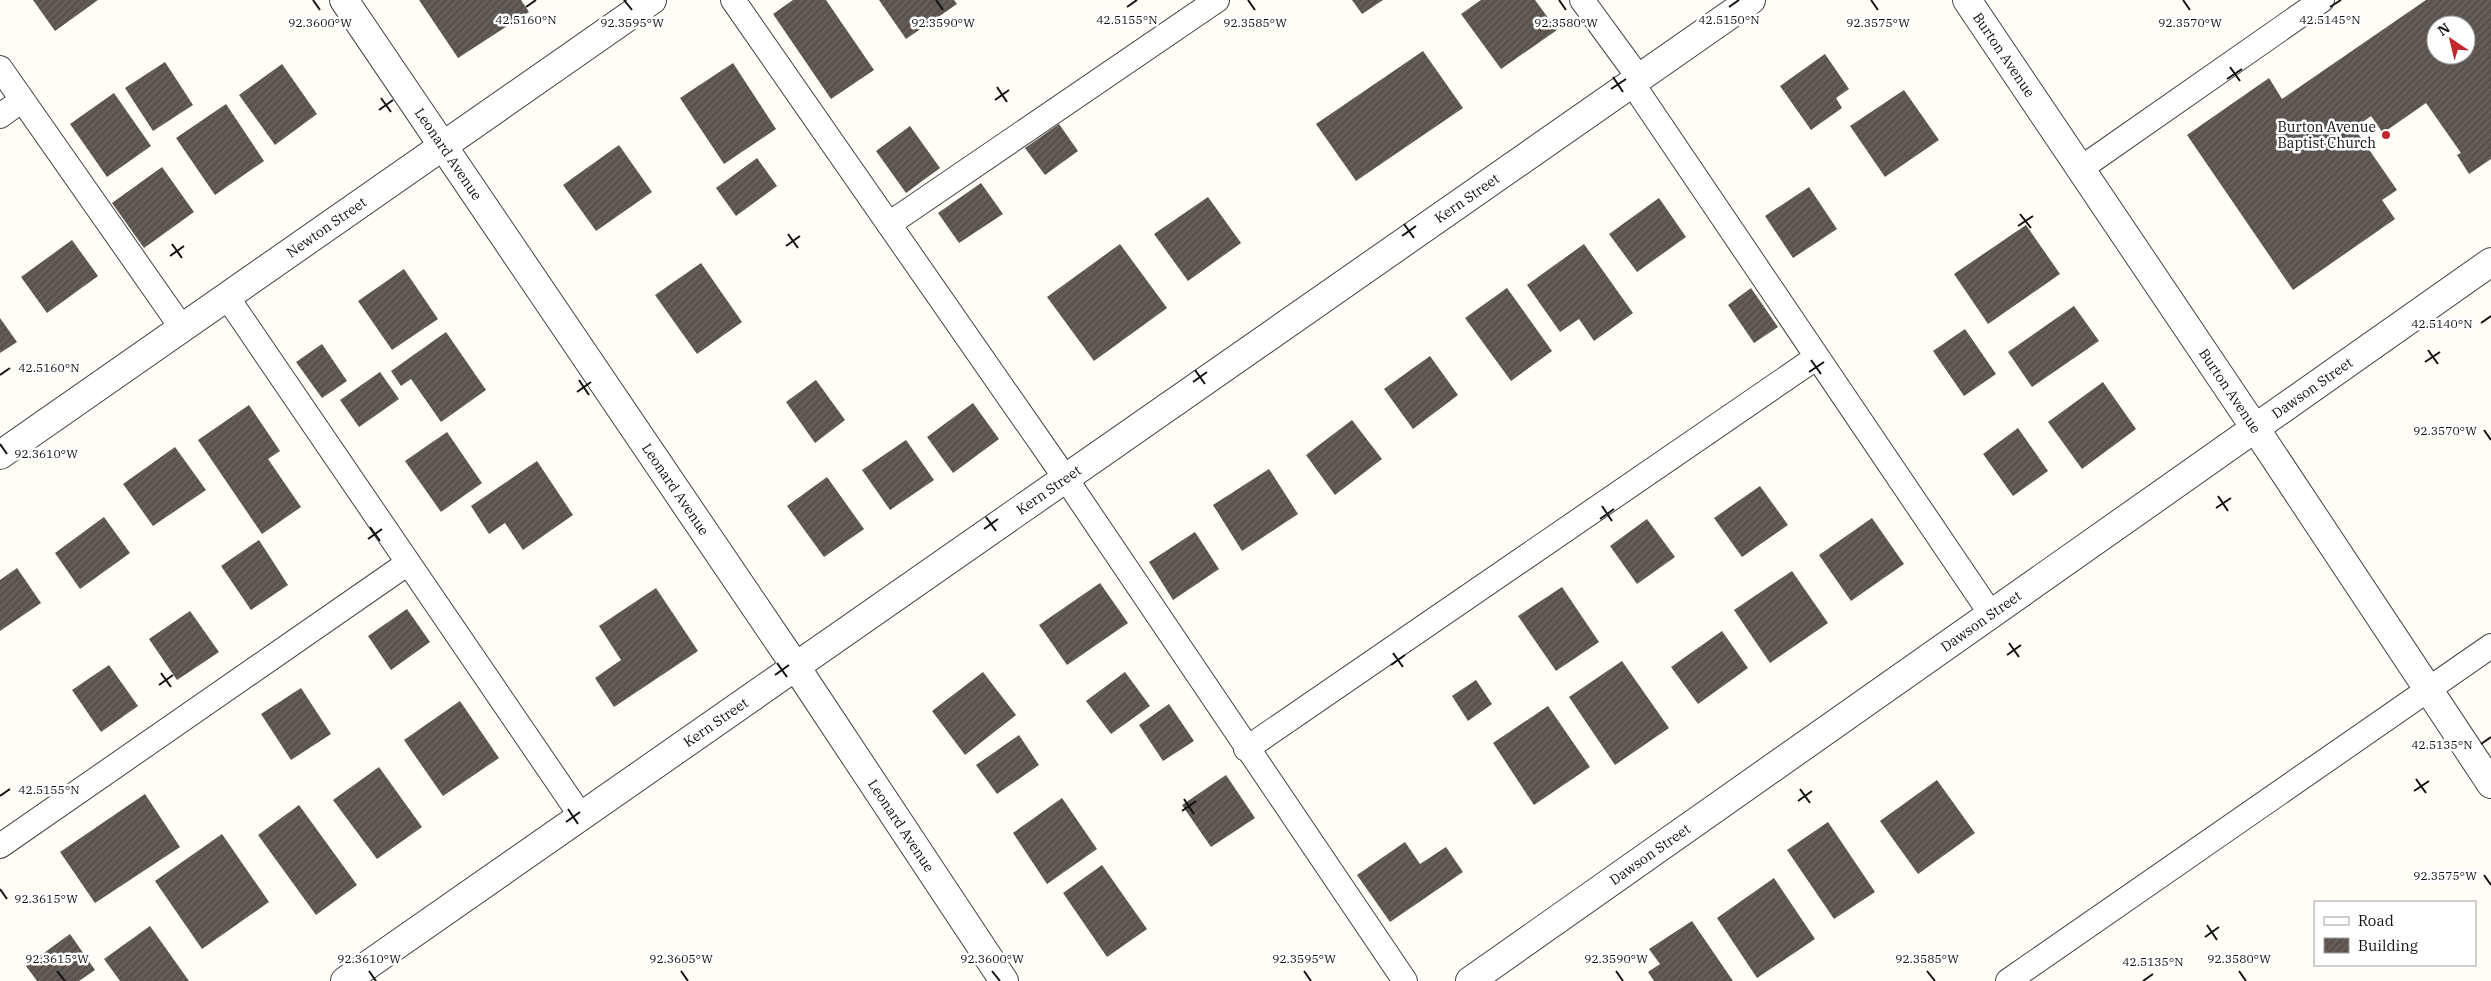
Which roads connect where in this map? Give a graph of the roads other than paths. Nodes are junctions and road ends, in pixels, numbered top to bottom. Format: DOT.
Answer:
graph roads {
  1 [pos="344,0"];
  2 [pos="652,0"];
  3 [pos="733,0"];
  4 [pos="1217,0"];
  5 [pos="1582,0"];
  6 [pos="1751,0"];
  7 [pos="1967,0"];
  8 [pos="2322,0"];
  9 [pos="0,68"];
  10 [pos="1636,81"];
  11 [pos="22,100"];
  12 [pos="0,116"];
  13 [pos="443,147"];
  14 [pos="2080,169"];
  15 [pos="889,224"];
  16 [pos="2491,262"];
  17 [pos="227,297"];
  18 [pos="182,328"];
  19 [pos="1817,356"];
  20 [pos="2255,428"];
  21 [pos="0,455"];
  22 [pos="1066,479"];
  23 [pos="408,563"];
  24 [pos="1991,614"];
  25 [pos="2491,646"];
  26 [pos="796,667"];
  27 [pos="2428,690"];
  28 [pos="1246,748"];
  29 [pos="2491,784"];
  30 [pos="582,816"];
  31 [pos="0,846"];
  32 [pos="1481,978"];
  33 [pos="345,981"];
  34 [pos="1004,981"];
  35 [pos="1405,981"];
  36 [pos="2008,981"];
  1 -- 13 [label="street, Leonard Avenue"];
  2 -- 13 [label="street, Newton Street"];
  3 -- 15 [label="lane"];
  4 -- 15 [label="lane"];
  5 -- 10 [label="lane"];
  6 -- 10 [label="street, Kern Street"];
  7 -- 14 [label="street, Burton Avenue"];
  8 -- 14 [label="lane"];
  9 -- 11 [label="lane"];
  10 -- 19 [label="lane"];
  10 -- 22 [label="street, Kern Street"];
  11 -- 12 [label="lane"];
  11 -- 18 [label="lane"];
  13 -- 17 [label="street, Newton Street"];
  13 -- 26 [label="street, Leonard Avenue"];
  14 -- 20 [label="street, Burton Avenue"];
  15 -- 22 [label="lane"];
  16 -- 20 [label="street, Dawson Street"];
  17 -- 18 [label="street, Newton Street"];
  17 -- 23 [label="lane"];
  18 -- 21 [label="street, Newton Street"];
  19 -- 24 [label="lane"];
  19 -- 28 [label="lane"];
  20 -- 24 [label="street, Dawson Street"];
  20 -- 27 [label="street, Burton Avenue"];
  22 -- 26 [label="street, Kern Street"];
  22 -- 28 [label="lane"];
  23 -- 30 [label="lane"];
  23 -- 31 [label="lane"];
  24 -- 32 [label="street, Dawson Street"];
  25 -- 27 [label="lane"];
  26 -- 30 [label="street, Kern Street"];
  26 -- 34 [label="street, Leonard Avenue"];
  27 -- 29 [label="street, Burton Avenue"];
  27 -- 36 [label="lane"];
  28 -- 35 [label="lane"];
  30 -- 33 [label="street, Kern Street"];
}
